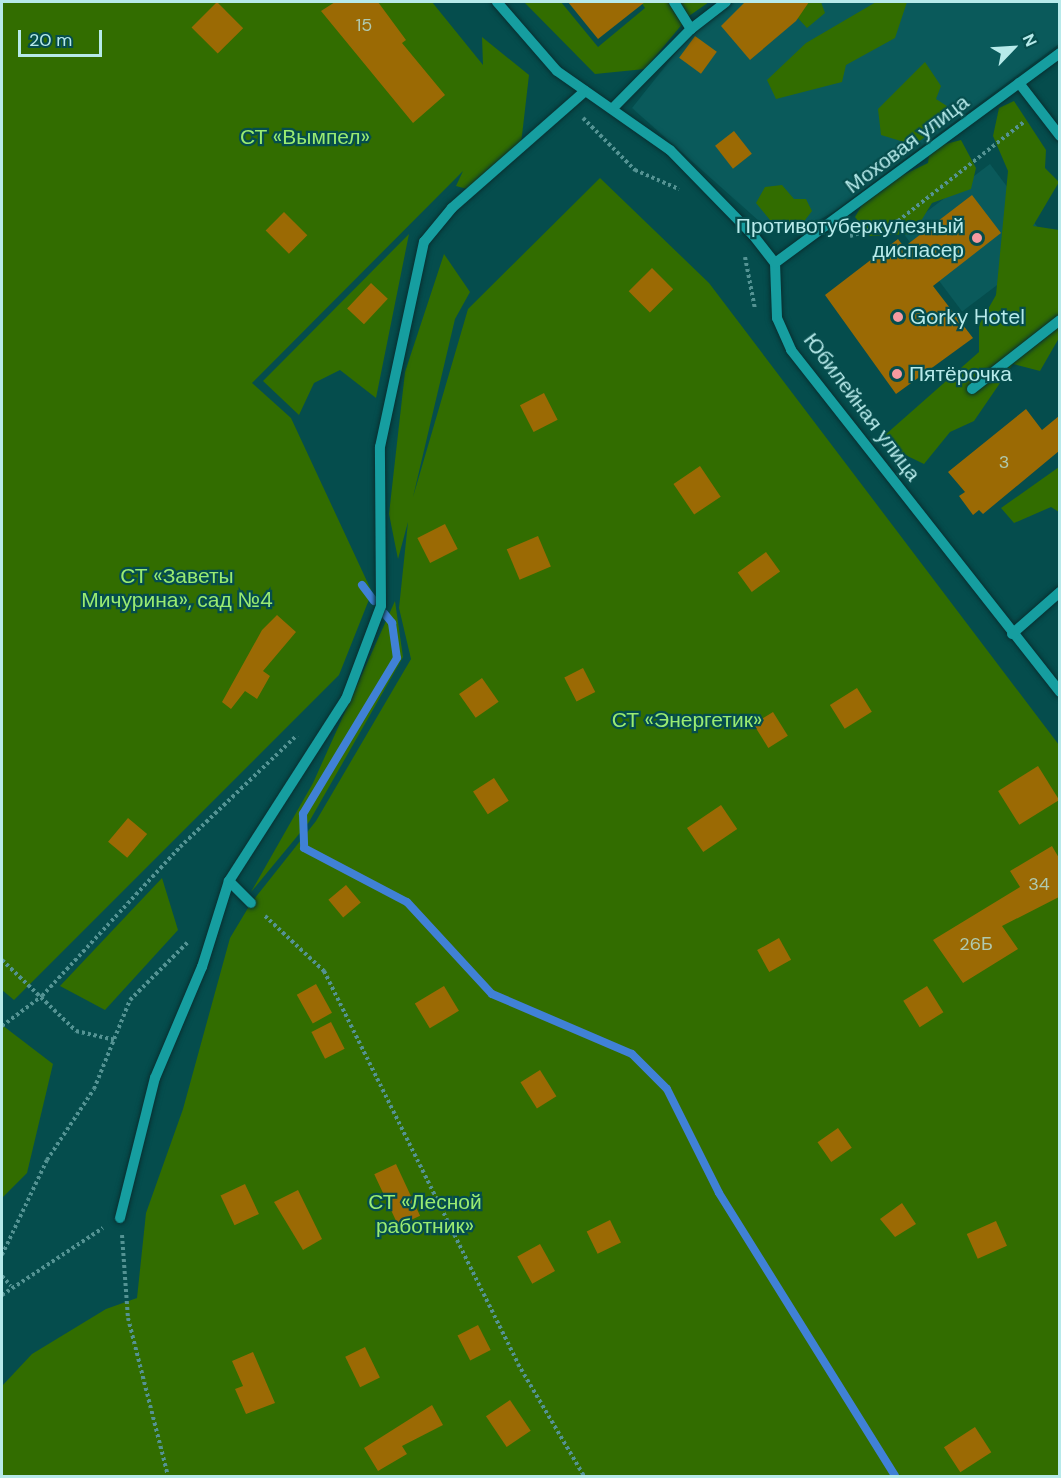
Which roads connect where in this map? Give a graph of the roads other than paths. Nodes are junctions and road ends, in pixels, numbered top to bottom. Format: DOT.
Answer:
graph roads {
  1 [pos="497,2"];
  2 [pos="674,2"];
  3 [pos="726,2"];
  4 [pos="691,29"];
  5 [pos="1059,53"];
  6 [pos="1019,83"];
  7 [pos="585,91"];
  8 [pos="613,108"];
  9 [pos="1059,136"];
  10 [pos="775,263"];
  11 [pos="1059,320"];
  12 [pos="972,389"];
  13 [pos="1059,592"];
  14 [pos="1012,634"];
  15 [pos="1059,692"];
  16 [pos="229,881"];
  17 [pos="251,903"];
  18 [pos="120,1218"];
  1 -- 7 [label="street"];
  2 -- 4 [label="street"];
  3 -- 4 [label="street"];
  4 -- 8 [label="street"];
  5 -- 6 [label="street, Моховая улица"];
  6 -- 9 [label="street"];
  6 -- 10 [label="street, Моховая улица"];
  7 -- 8 [label="street"];
  7 -- 16 [label="street"];
  8 -- 10 [label="street"];
  10 -- 14 [label="street, Юбилейная улица"];
  11 -- 12 [label="street"];
  13 -- 14 [label="street"];
  14 -- 15 [label="street, Юбилейная улица"];
  16 -- 17 [label="street"];
  16 -- 18 [label="street"];
}
